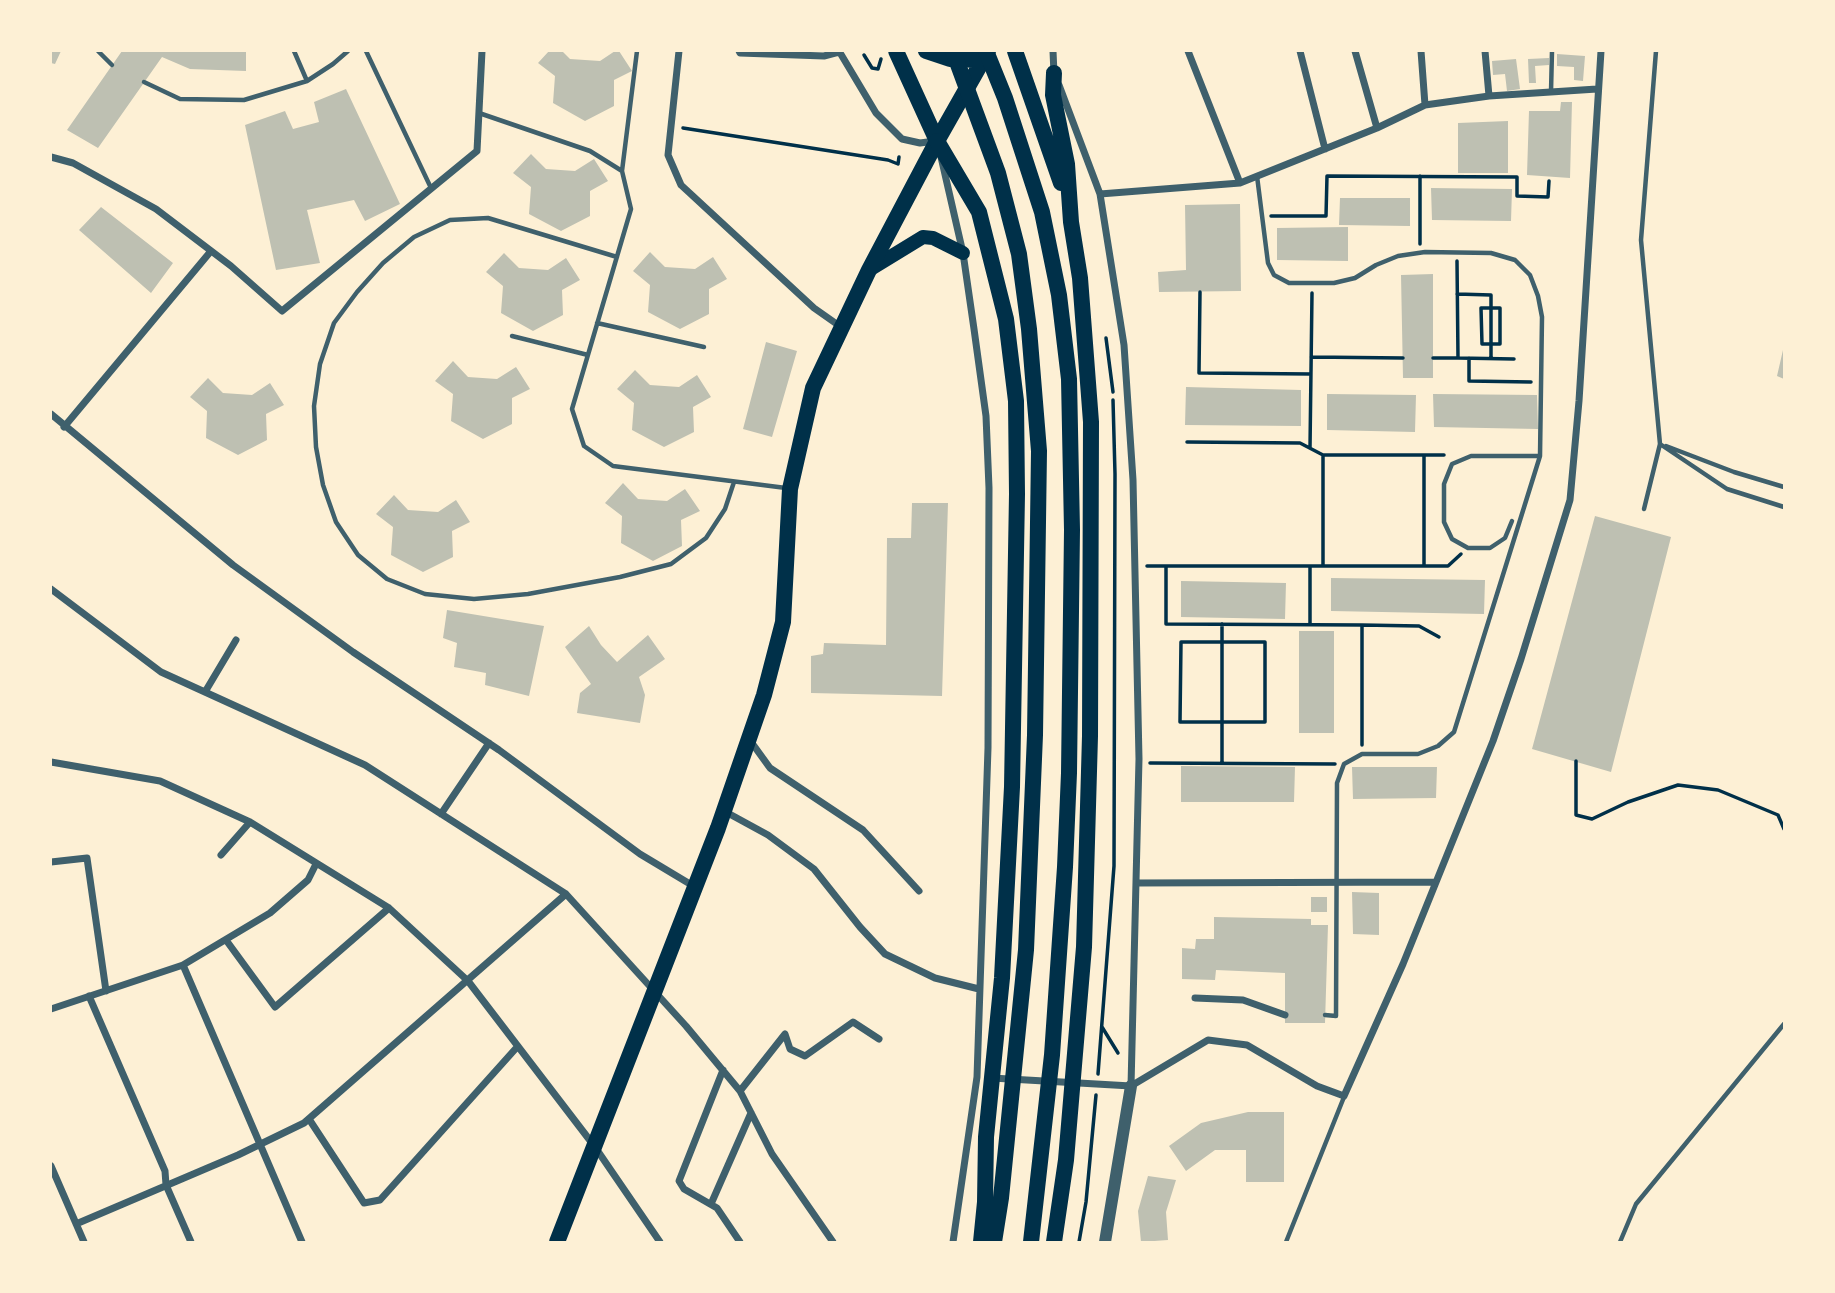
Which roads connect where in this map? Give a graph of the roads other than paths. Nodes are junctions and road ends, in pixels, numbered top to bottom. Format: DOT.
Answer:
graph roads {
  1 [pos="98,51"];
  2 [pos="294,51"];
  3 [pos="348,51"];
  4 [pos="366,51"];
  5 [pos="482,51"];
  6 [pos="637,51"];
  7 [pos="679,51"];
  8 [pos="739,51"];
  9 [pos="839,51"];
  10 [pos="895,51"];
  11 [pos="926,51"];
  12 [pos="1015,51"];
  13 [pos="1053,51"];
  14 [pos="1188,51"];
  15 [pos="1300,51"];
  16 [pos="1355,51"];
  17 [pos="1421,51"];
  18 [pos="1485,51"];
  19 [pos="1552,51"];
  20 [pos="1601,51"];
  21 [pos="1656,51"];
  22 [pos="985,54"];
  23 [pos="952,55"];
  24 [pos="112,65"];
  25 [pos="1054,73"];
  26 [pos="307,81"];
  27 [pos="144,82"];
  28 [pos="1597,89"];
  29 [pos="1551,92"];
  30 [pos="1489,96"];
  31 [pos="1425,105"];
  32 [pos="479,113"];
  33 [pos="1377,128"];
  34 [pos="937,141"];
  35 [pos="1325,149"];
  36 [pos="53,160"];
  37 [pos="622,172"];
  38 [pos="1257,175"];
  39 [pos="1240,183"];
  40 [pos="431,188"];
  41 [pos="1100,194"];
  42 [pos="1071,222"];
  43 [pos="211,251"];
  44 [pos="963,253"];
  45 [pos="617,257"];
  46 [pos="869,270"];
  47 [pos="597,323"];
  48 [pos="842,327"];
  49 [pos="512,336"];
  50 [pos="704,347"];
  51 [pos="588,355"];
  52 [pos="51,414"];
  53 [pos="64,426"];
  54 [pos="1660,444"];
  55 [pos="1540,456"];
  56 [pos="733,482"];
  57 [pos="1784,487"];
  58 [pos="790,489"];
  59 [pos="1784,507"];
  60 [pos="1644,509"];
  61 [pos="1512,521"];
  62 [pos="51,589"];
  63 [pos="236,640"];
  64 [pos="205,692"];
  65 [pos="748,738"];
  66 [pos="489,743"];
  67 [pos="51,762"];
  68 [pos="724,810"];
  69 [pos="441,814"];
  70 [pos="250,822"];
  71 [pos="221,855"];
  72 [pos="51,862"];
  73 [pos="316,864"];
  74 [pos="1337,882"];
  75 [pos="1436,882"];
  76 [pos="1136,883"];
  77 [pos="695,887"];
  78 [pos="919,891"];
  79 [pos="566,894"];
  80 [pos="389,908"];
  81 [pos="226,940"];
  82 [pos="183,965"];
  83 [pos="468,981"];
  84 [pos="979,989"];
  85 [pos="106,991"];
  86 [pos="654,993"];
  87 [pos="89,996"];
  88 [pos="1195,999"];
  89 [pos="51,1009"];
  90 [pos="1285,1015"];
  91 [pos="1325,1015"];
  92 [pos="1784,1024"];
  93 [pos="879,1039"];
  94 [pos="517,1046"];
  95 [pos="723,1070"];
  96 [pos="977,1077"];
  97 [pos="1131,1081"];
  98 [pos="740,1091"];
  99 [pos="1344,1096"];
  100 [pos="751,1113"];
  101 [pos="309,1119"];
  102 [pos="258,1145"];
  103 [pos="595,1147"];
  104 [pos="51,1166"];
  105 [pos="166,1185"];
  106 [pos="711,1204"];
  107 [pos="76,1224"];
  108 [pos="84,1242"];
  109 [pos="191,1242"];
  110 [pos="302,1242"];
  111 [pos="556,1242"];
  112 [pos="660,1242"];
  113 [pos="740,1242"];
  114 [pos="833,1242"];
  115 [pos="953,1242"];
  116 [pos="981,1242"];
  117 [pos="994,1242"];
  118 [pos="1031,1242"];
  119 [pos="1054,1242"];
  120 [pos="1105,1242"];
  121 [pos="1286,1242"];
  122 [pos="1620,1242"];
  1 -- 24 [label="lane"];
  2 -- 26 [label="lane"];
  3 -- 26 [label="lane"];
  4 -- 40 [label="lane"];
  5 -- 32 [label="street"];
  6 -- 37 [label="lane"];
  7 -- 48 [label="street"];
  8 -- 9 [label="street"];
  9 -- 34 [label="street"];
  10 -- 34 [label="main road"];
  11 -- 23 [label="main road"];
  12 -- 42 [label="main road"];
  13 -- 25 [label="street"];
  14 -- 39 [label="street"];
  15 -- 35 [label="street"];
  16 -- 33 [label="street"];
  17 -- 31 [label="street"];
  18 -- 30 [label="street"];
  19 -- 29 [label="lane"];
  20 -- 28 [label="street"];
  21 -- 54 [label="lane"];
  22 -- 23 [label="main road"];
  22 -- 34 [label="main road"];
  22 -- 118 [label="main road"];
  23 -- 117 [label="main road"];
  25 -- 41 [label="street"];
  25 -- 42 [label="main road"];
  26 -- 27 [label="lane"];
  28 -- 29 [label="street"];
  28 -- 75 [label="street"];
  29 -- 30 [label="street"];
  30 -- 31 [label="street"];
  31 -- 33 [label="street"];
  32 -- 37 [label="lane"];
  32 -- 40 [label="street"];
  33 -- 35 [label="street"];
  34 -- 44 [label="street"];
  34 -- 46 [label="main road"];
  34 -- 116 [label="main road"];
  35 -- 38 [label="street"];
  36 -- 43 [label="street"];
  37 -- 45 [label="lane"];
  38 -- 39 [label="street"];
  38 -- 55 [label="lane"];
  39 -- 41 [label="street"];
  40 -- 43 [label="street"];
  41 -- 76 [label="street"];
  42 -- 119 [label="main road"];
  43 -- 53 [label="street"];
  44 -- 46 [label="main road"];
  44 -- 84 [label="street"];
  45 -- 47 [label="lane"];
  45 -- 56 [label="lane"];
  46 -- 48 [label="main road"];
  47 -- 50 [label="lane"];
  47 -- 51 [label="lane"];
  48 -- 58 [label="main road"];
  49 -- 51 [label="lane"];
  51 -- 56 [label="lane"];
  52 -- 53 [label="street"];
  53 -- 66 [label="street"];
  54 -- 57 [label="lane"];
  54 -- 59 [label="lane"];
  54 -- 60 [label="lane"];
  55 -- 61 [label="lane"];
  55 -- 74 [label="lane"];
  56 -- 58 [label="lane"];
  58 -- 65 [label="main road"];
  62 -- 64 [label="street"];
  63 -- 64 [label="street"];
  64 -- 69 [label="street"];
  65 -- 68 [label="main road"];
  65 -- 78 [label="street"];
  66 -- 69 [label="street"];
  66 -- 77 [label="street"];
  67 -- 70 [label="street"];
  68 -- 77 [label="main road"];
  68 -- 84 [label="street"];
  69 -- 79 [label="street"];
  70 -- 71 [label="street"];
  70 -- 73 [label="street"];
  72 -- 85 [label="street"];
  73 -- 80 [label="street"];
  73 -- 81 [label="street"];
  74 -- 75 [label="street"];
  74 -- 76 [label="street"];
  74 -- 91 [label="lane"];
  75 -- 99 [label="street"];
  76 -- 97 [label="street"];
  77 -- 86 [label="main road"];
  79 -- 83 [label="street"];
  79 -- 86 [label="street"];
  80 -- 81 [label="street"];
  80 -- 83 [label="street"];
  81 -- 82 [label="street"];
  82 -- 85 [label="street"];
  82 -- 102 [label="street"];
  83 -- 94 [label="street"];
  83 -- 101 [label="street"];
  84 -- 96 [label="street"];
  85 -- 87 [label="street"];
  86 -- 95 [label="street"];
  86 -- 103 [label="main road"];
  87 -- 89 [label="street"];
  87 -- 105 [label="street"];
  88 -- 90 [label="street"];
  92 -- 122 [label="lane"];
  93 -- 98 [label="street"];
  94 -- 101 [label="street"];
  94 -- 103 [label="street"];
  95 -- 98 [label="street"];
  95 -- 106 [label="street"];
  96 -- 97 [label="street"];
  96 -- 115 [label="street"];
  97 -- 99 [label="street"];
  97 -- 120 [label="street"];
  98 -- 100 [label="street"];
  99 -- 121 [label="lane"];
  100 -- 106 [label="street"];
  100 -- 114 [label="street"];
  101 -- 102 [label="street"];
  102 -- 105 [label="street"];
  102 -- 110 [label="street"];
  103 -- 111 [label="main road"];
  103 -- 112 [label="street"];
  104 -- 107 [label="street"];
  105 -- 107 [label="street"];
  105 -- 109 [label="street"];
  106 -- 113 [label="street"];
  107 -- 108 [label="street"];
}
